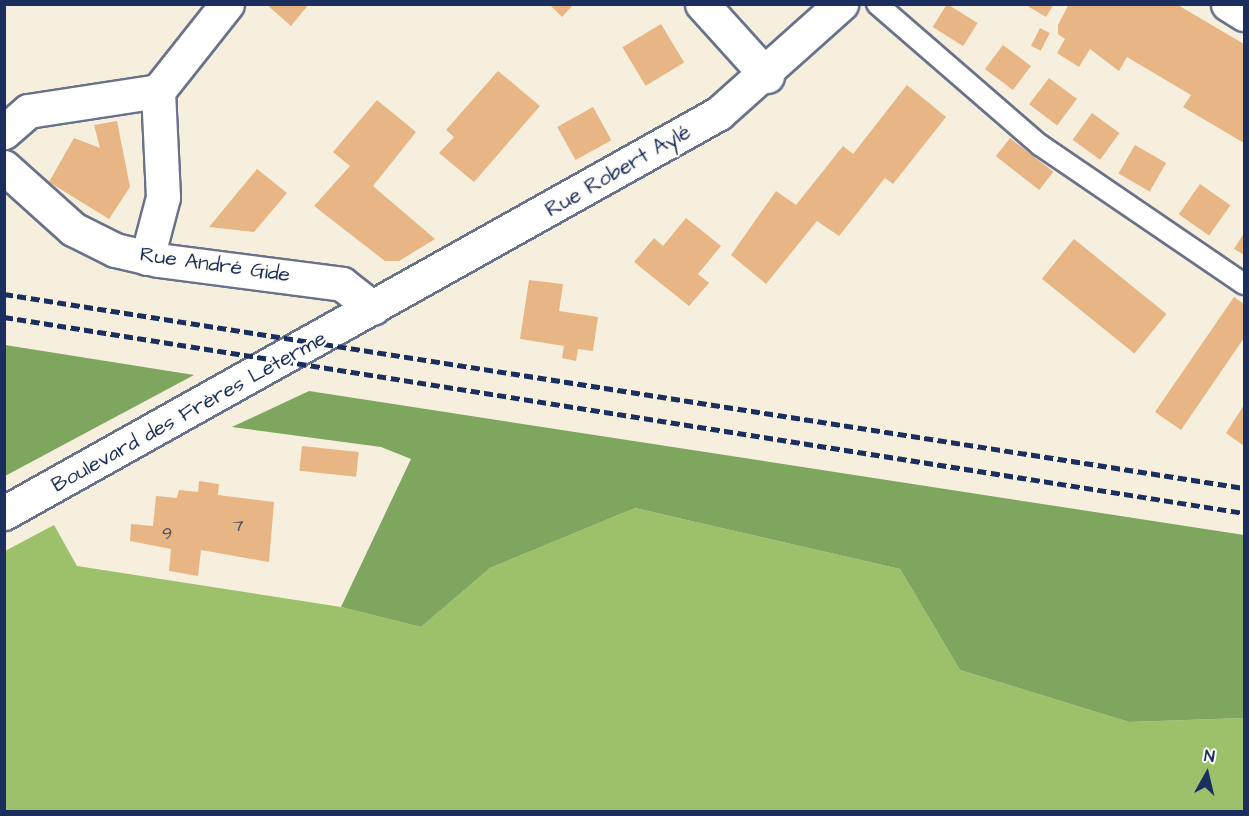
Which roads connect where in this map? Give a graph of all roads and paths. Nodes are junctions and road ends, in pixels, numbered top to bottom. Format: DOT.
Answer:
graph roads {
  1 [pos="227,4"];
  2 [pos="702,4"];
  3 [pos="841,4"];
  4 [pos="877,4"];
  5 [pos="1228,4"];
  6 [pos="1245,14"];
  7 [pos="767,76"];
  8 [pos="158,91"];
  9 [pos="4,132"];
  10 [pos="4,167"];
  11 [pos="147,258"];
  12 [pos="1245,284"];
  13 [pos="373,309"];
  14 [pos="4,513"];
  1 -- 8 [label="street"];
  2 -- 7 [label="street"];
  3 -- 7 [label="street, Rue Robert Aylé"];
  4 -- 12 [label="lane"];
  5 -- 6 [label="street"];
  7 -- 13 [label="street, Rue Robert Aylé"];
  8 -- 9 [label="street"];
  8 -- 11 [label="street"];
  10 -- 11 [label="street, Rue André Gide"];
  11 -- 13 [label="street, Rue André Gide"];
  13 -- 14 [label="street, Boulevard des Frères Leterme"];
}
